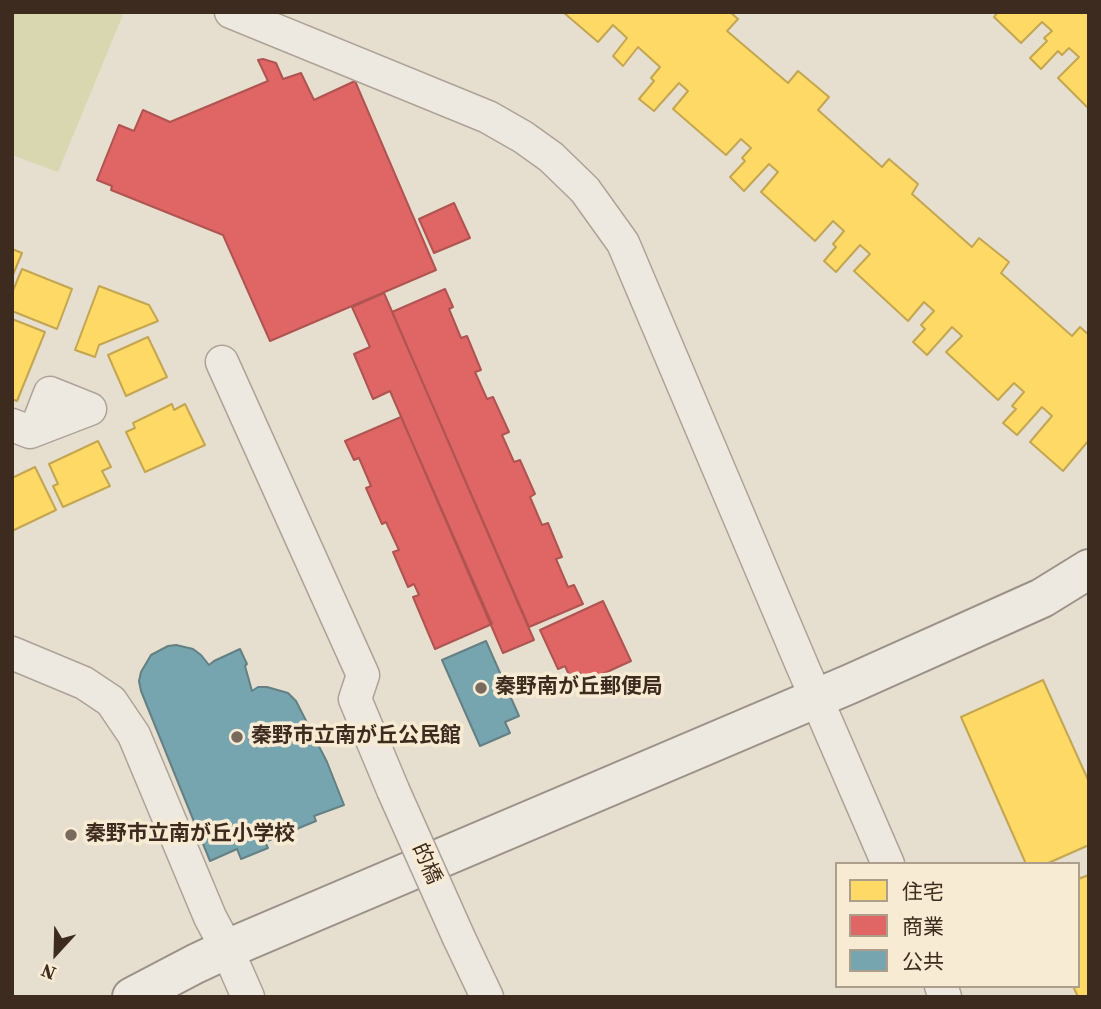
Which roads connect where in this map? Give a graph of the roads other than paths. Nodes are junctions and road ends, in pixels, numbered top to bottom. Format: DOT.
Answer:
graph roads {
  1 [pos="243,14"];
  2 [pos="222,362"];
  3 [pos="1089,569"];
  4 [pos="12,653"];
  5 [pos="816,697"];
  6 [pos="887,862"];
  7 [pos="227,949"];
  8 [pos="132,997"];
  9 [pos="248,997"];
  10 [pos="487,997"];
  1 -- 5 [label="street"];
  2 -- 10 [label="street, 的橋, bridge"];
  3 -- 5 [label="street"];
  4 -- 7 [label="street"];
  5 -- 6 [label="street"];
  5 -- 7 [label="street"];
  7 -- 8 [label="street"];
  7 -- 9 [label="street"];
}
